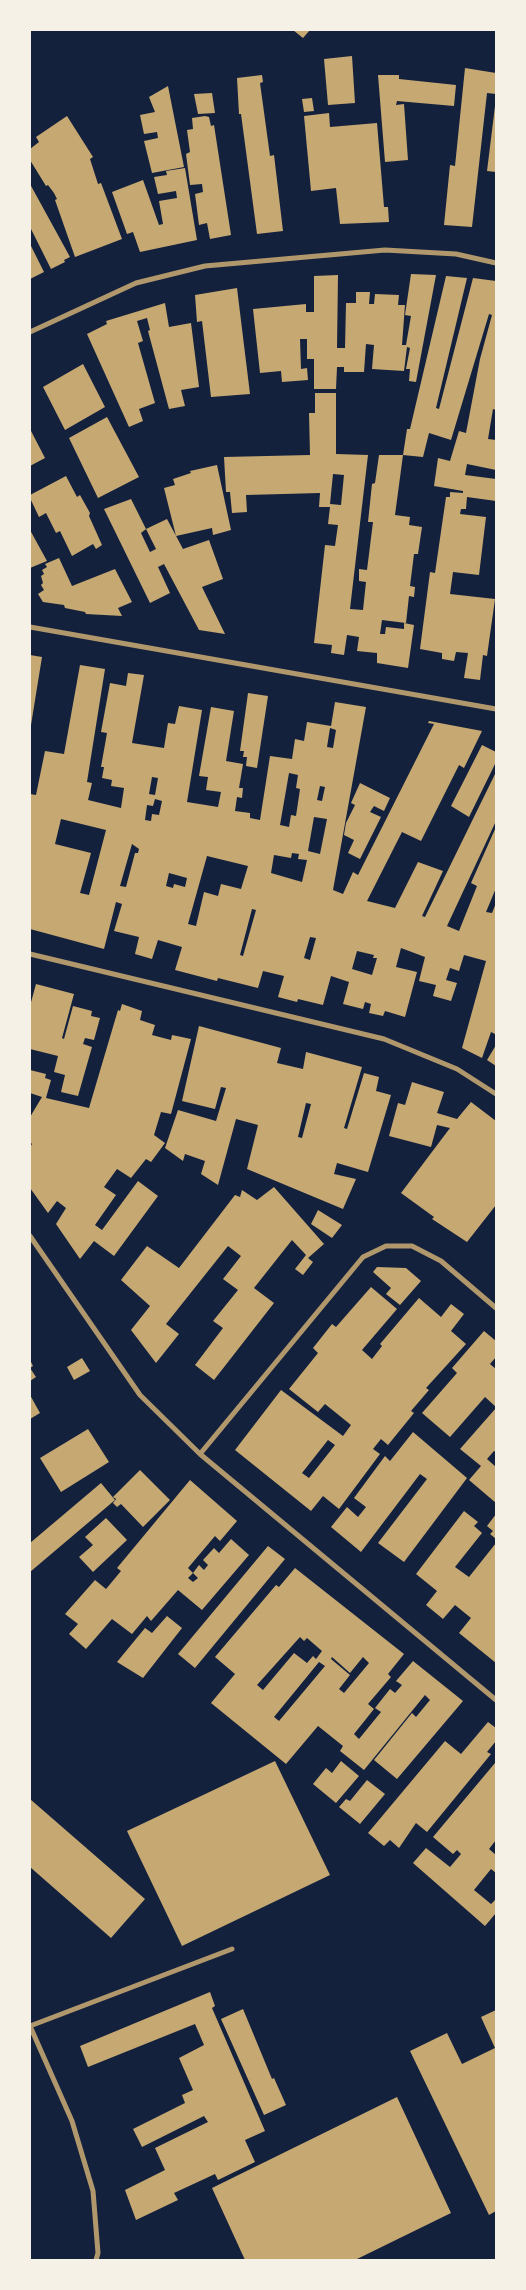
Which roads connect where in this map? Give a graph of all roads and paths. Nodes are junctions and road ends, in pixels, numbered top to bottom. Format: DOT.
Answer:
graph roads {
  1 [pos="496,263"];
  2 [pos="30,332"];
  3 [pos="30,627"];
  4 [pos="496,709"];
  5 [pos="30,954"];
  6 [pos="496,1094"];
  7 [pos="30,1236"];
  8 [pos="496,1308"];
  9 [pos="200,1454"];
  10 [pos="496,1700"];
  11 [pos="232,1949"];
  12 [pos="30,2026"];
  13 [pos="96,2260"];
  1 -- 2 [label="street"];
  3 -- 4 [label="street"];
  5 -- 6 [label="street"];
  7 -- 9 [label="street"];
  8 -- 9 [label="street"];
  9 -- 10 [label="street"];
  11 -- 12 [label="street"];
  12 -- 13 [label="street"];
}
